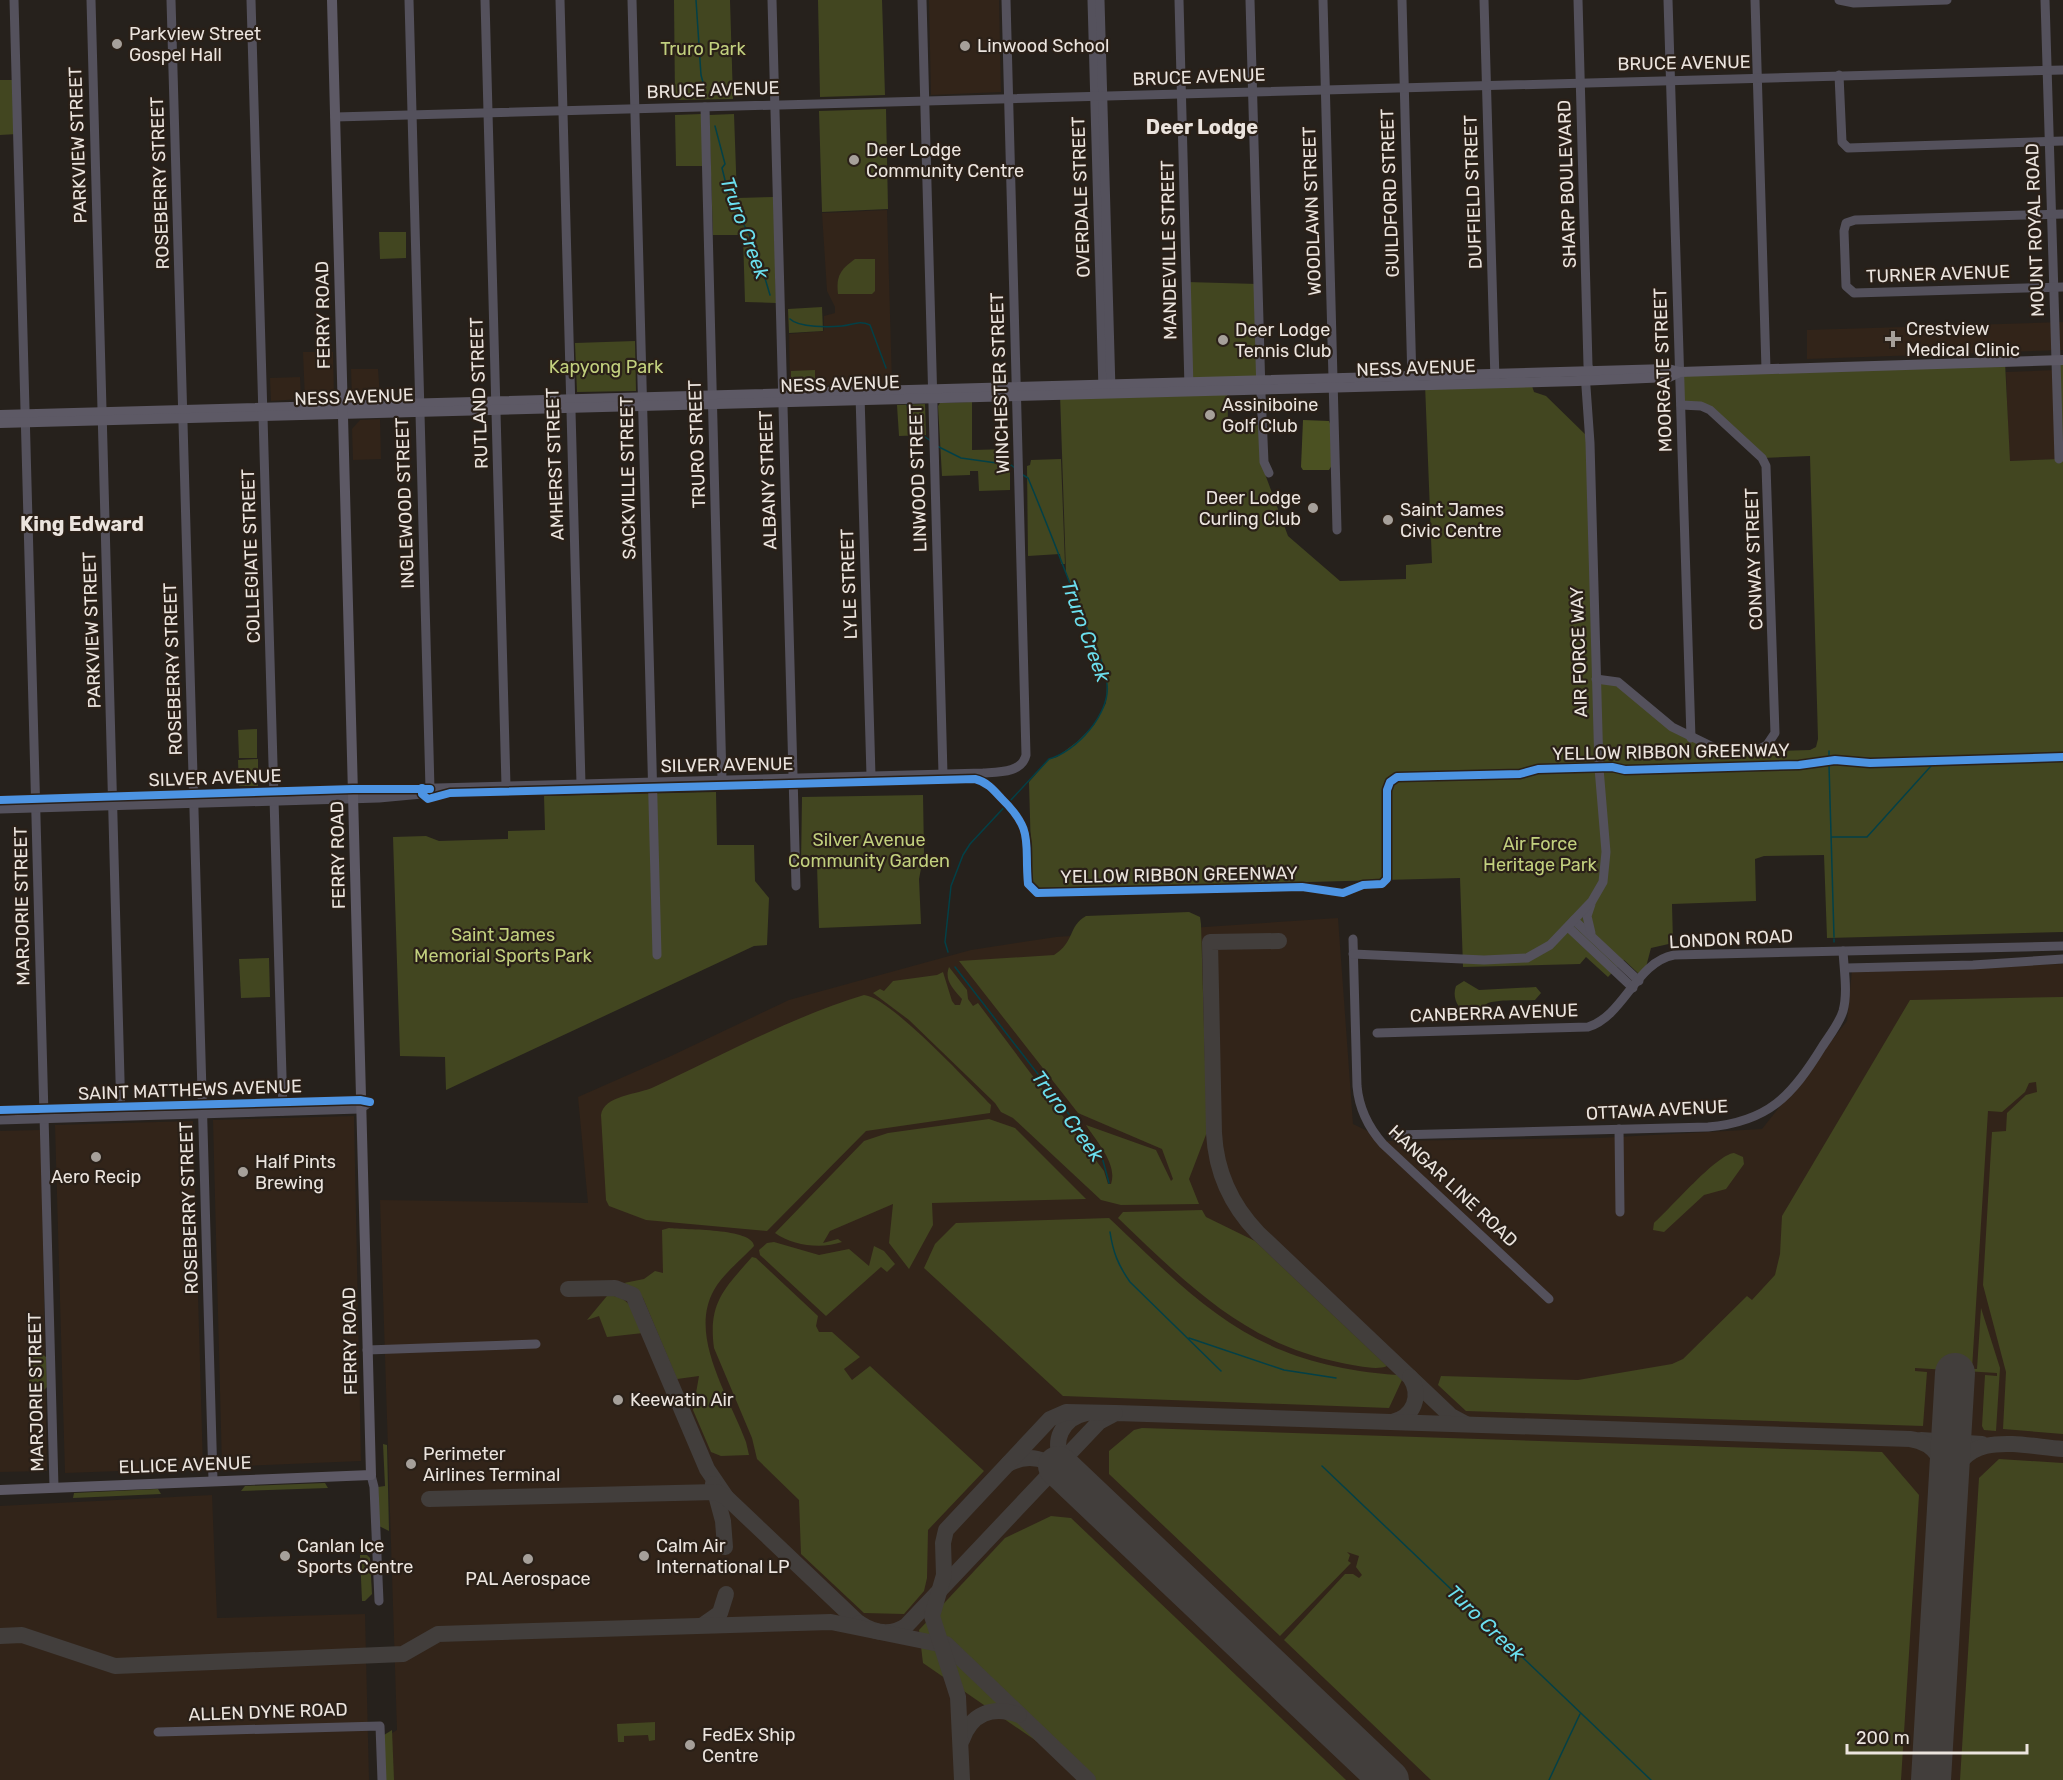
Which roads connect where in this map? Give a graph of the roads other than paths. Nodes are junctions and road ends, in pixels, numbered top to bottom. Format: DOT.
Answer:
graph roads {
  1 [pos="14,0"];
  2 [pos="91,0"];
  3 [pos="171,0"];
  4 [pos="251,0"];
  5 [pos="332,0"];
  6 [pos="409,0"];
  7 [pos="485,0"];
  8 [pos="560,0"];
  9 [pos="632,0"];
  10 [pos="772,0"];
  11 [pos="922,0"];
  12 [pos="1006,0"];
  13 [pos="1092,0"];
  14 [pos="1100,0"];
  15 [pos="1179,0"];
  16 [pos="1250,0"];
  17 [pos="1323,0"];
  18 [pos="1402,0"];
  19 [pos="1485,0"];
  20 [pos="1578,0"];
  21 [pos="1668,0"];
  22 [pos="1755,0"];
  23 [pos="1839,0"];
  24 [pos="1947,0"];
  25 [pos="2045,0"];
  26 [pos="2048,70"];
  27 [pos="2063,70"];
  28 [pos="1839,75"];
  29 [pos="1757,78"];
  30 [pos="1671,80"];
  31 [pos="1580,82"];
  32 [pos="1487,85"];
  33 [pos="1404,88"];
  34 [pos="1325,90"];
  35 [pos="1252,92"];
  36 [pos="1182,94"];
  37 [pos="1099,96"];
  38 [pos="1009,98"];
  39 [pos="925,101"];
  40 [pos="774,105"];
  41 [pos="705,107"];
  42 [pos="635,108"];
  43 [pos="562,110"];
  44 [pos="488,112"];
  45 [pos="412,114"];
  46 [pos="335,117"];
  47 [pos="2063,141"];
  48 [pos="2049,142"];
  49 [pos="2051,214"];
  50 [pos="2063,214"];
  51 [pos="2058,287"];
  52 [pos="2059,360"];
  53 [pos="1766,369"];
  54 [pos="1680,372"];
  55 [pos="1588,374"];
  56 [pos="1495,378"];
  57 [pos="1412,380"];
  58 [pos="1333,382"];
  59 [pos="1261,384"];
  60 [pos="1189,386"];
  61 [pos="1107,388"];
  62 [pos="1017,391"];
  63 [pos="933,393"];
  64 [pos="860,395"];
  65 [pos="782,397"];
  66 [pos="712,399"];
  67 [pos="643,401"];
  68 [pos="570,403"];
  69 [pos="496,405"];
  70 [pos="1681,405"];
  71 [pos="419,408"];
  72 [pos="342,410"];
  73 [pos="264,412"];
  74 [pos="182,414"];
  75 [pos="360,414"];
  76 [pos="0,415"];
  77 [pos="102,416"];
  78 [pos="26,419"];
  79 [pos="0,423"];
  80 [pos="342,427"];
  81 [pos="2059,459"];
  82 [pos="1269,472"];
  83 [pos="1337,530"];
  84 [pos="1596,679"];
  85 [pos="1691,738"];
  86 [pos="1022,764"];
  87 [pos="943,774"];
  88 [pos="870,776"];
  89 [pos="793,778"];
  90 [pos="722,780"];
  91 [pos="652,782"];
  92 [pos="580,784"];
  93 [pos="506,786"];
  94 [pos="430,789"];
  95 [pos="353,794"];
  96 [pos="274,796"];
  97 [pos="192,798"];
  98 [pos="0,800"];
  99 [pos="113,801"];
  100 [pos="36,803"];
  101 [pos="0,809"];
  102 [pos="795,886"];
  103 [pos="1592,902"];
  104 [pos="1571,924"];
  105 [pos="1592,936"];
  106 [pos="1353,939"];
  107 [pos="2063,946"];
  108 [pos="1843,951"];
  109 [pos="1865,951"];
  110 [pos="1353,954"];
  111 [pos="657,955"];
  112 [pos="2063,959"];
  113 [pos="1845,971"];
  114 [pos="1636,984"];
  115 [pos="1377,1033"];
  116 [pos="360,1104"];
  117 [pos="282,1107"];
  118 [pos="202,1109"];
  119 [pos="0,1110"];
  120 [pos="121,1112"];
  121 [pos="44,1114"];
  122 [pos="0,1120"];
  123 [pos="1619,1129"];
  124 [pos="1395,1135"];
  125 [pos="1620,1212"];
  126 [pos="1549,1299"];
  127 [pos="536,1344"];
  128 [pos="367,1350"];
  129 [pos="371,1475"];
  130 [pos="213,1480"];
  131 [pos="54,1487"];
  132 [pos="0,1490"];
  133 [pos="379,1601"];
  134 [pos="158,1732"];
  135 [pos="382,1780"];
  1 -- 78 [label="street, MARJORIE STREET"];
  2 -- 77 [label="street, PARKVIEW STREET"];
  3 -- 74 [label="street, ROSEBERRY STREET"];
  4 -- 73 [label="street, COLLEGIATE STREET"];
  5 -- 46 [label="main road, FERRY ROAD"];
  6 -- 45 [label="street, INGLEWOOD STREET"];
  7 -- 44 [label="street, RUTLAND STREET"];
  8 -- 43 [label="street, AMHERST STREET"];
  9 -- 42 [label="street, SACKVILLE STREET"];
  10 -- 40 [label="street, ALBANY STREET"];
  11 -- 39 [label="street, LINWOOD STREET"];
  12 -- 38 [label="street, WINCHESTER STREET"];
  13 -- 37 [label="street, OVERDALE STREET"];
  14 -- 37 [label="street, OVERDALE STREET"];
  15 -- 36 [label="street, MANDEVILLE STREET"];
  16 -- 35 [label="street"];
  17 -- 34 [label="street, WOODLAWN STREET"];
  18 -- 33 [label="street, GUILDFORD STREET"];
  19 -- 32 [label="street, DUFFIELD STREET"];
  20 -- 31 [label="street, SHARP BOULEVARD"];
  21 -- 30 [label="street, MOORGATE STREET"];
  22 -- 29 [label="street"];
  23 -- 24 [label="street"];
  25 -- 26 [label="street, MOUNT ROYAL ROAD"];
  26 -- 27 [label="street, BRUCE AVENUE"];
  26 -- 28 [label="street, BRUCE AVENUE"];
  26 -- 48 [label="street, MOUNT ROYAL ROAD"];
  28 -- 29 [label="street, BRUCE AVENUE"];
  28 -- 48 [label="street"];
  29 -- 30 [label="street, BRUCE AVENUE"];
  29 -- 53 [label="street"];
  30 -- 31 [label="street, BRUCE AVENUE"];
  30 -- 54 [label="street, MOORGATE STREET"];
  31 -- 32 [label="street, BRUCE AVENUE"];
  31 -- 55 [label="street, SHARP BOULEVARD"];
  32 -- 33 [label="street, BRUCE AVENUE"];
  32 -- 56 [label="street, DUFFIELD STREET"];
  33 -- 34 [label="street, BRUCE AVENUE"];
  33 -- 57 [label="street, GUILDFORD STREET"];
  34 -- 35 [label="street, BRUCE AVENUE"];
  34 -- 58 [label="street, WOODLAWN STREET"];
  35 -- 36 [label="street, BRUCE AVENUE"];
  35 -- 59 [label="street"];
  36 -- 37 [label="street, BRUCE AVENUE"];
  36 -- 60 [label="street, MANDEVILLE STREET"];
  37 -- 38 [label="street, BRUCE AVENUE"];
  37 -- 61 [label="street, OVERDALE STREET"];
  38 -- 39 [label="street, BRUCE AVENUE"];
  38 -- 62 [label="street, WINCHESTER STREET"];
  39 -- 40 [label="street, BRUCE AVENUE"];
  39 -- 63 [label="street, LINWOOD STREET"];
  40 -- 41 [label="street, BRUCE AVENUE"];
  40 -- 65 [label="street, ALBANY STREET"];
  41 -- 42 [label="street, BRUCE AVENUE"];
  41 -- 66 [label="street, TRURO STREET"];
  42 -- 43 [label="street, BRUCE AVENUE"];
  42 -- 67 [label="street, SACKVILLE STREET"];
  43 -- 44 [label="street, BRUCE AVENUE"];
  43 -- 68 [label="street, AMHERST STREET"];
  44 -- 45 [label="street, BRUCE AVENUE"];
  44 -- 69 [label="street, RUTLAND STREET"];
  45 -- 46 [label="street, BRUCE AVENUE"];
  45 -- 71 [label="street, INGLEWOOD STREET"];
  46 -- 72 [label="main road, FERRY ROAD"];
  47 -- 48 [label="street"];
  48 -- 49 [label="street, MOUNT ROYAL ROAD"];
  49 -- 50 [label="street"];
  49 -- 51 [label="street, MOUNT ROYAL ROAD"];
  49 -- 51 [label="street, TURNER AVENUE"];
  51 -- 52 [label="street, MOUNT ROYAL ROAD"];
  52 -- 53 [label="main road, NESS AVENUE"];
  52 -- 81 [label="street, MOUNT ROYAL ROAD"];
  53 -- 54 [label="main road, NESS AVENUE"];
  54 -- 55 [label="main road, NESS AVENUE"];
  54 -- 70 [label="street, MOORGATE STREET"];
  55 -- 56 [label="main road, NESS AVENUE"];
  55 -- 84 [label="street, AIR FORCE WAY"];
  56 -- 57 [label="main road, NESS AVENUE"];
  57 -- 58 [label="main road, NESS AVENUE"];
  58 -- 59 [label="main road, NESS AVENUE"];
  58 -- 83 [label="street, WOODLAWN STREET"];
  59 -- 60 [label="main road, NESS AVENUE"];
  59 -- 82 [label="street"];
  60 -- 61 [label="main road, NESS AVENUE"];
  61 -- 62 [label="main road, NESS AVENUE"];
  62 -- 63 [label="main road, NESS AVENUE"];
  62 -- 86 [label="street, WINCHESTER STREET"];
  63 -- 64 [label="main road, NESS AVENUE"];
  63 -- 87 [label="street, LINWOOD STREET"];
  64 -- 65 [label="main road, NESS AVENUE"];
  64 -- 88 [label="street, LYLE STREET"];
  65 -- 66 [label="main road, NESS AVENUE"];
  65 -- 89 [label="street, ALBANY STREET"];
  66 -- 67 [label="main road, NESS AVENUE"];
  66 -- 90 [label="street, TRURO STREET"];
  67 -- 68 [label="main road, NESS AVENUE"];
  67 -- 91 [label="street, SACKVILLE STREET"];
  68 -- 69 [label="main road, NESS AVENUE"];
  68 -- 92 [label="street, AMHERST STREET"];
  69 -- 71 [label="main road, NESS AVENUE"];
  69 -- 93 [label="street, RUTLAND STREET"];
  70 -- 85 [label="street, MOORGATE STREET"];
  70 -- 85 [label="street, CONWAY STREET"];
  71 -- 72 [label="main road, NESS AVENUE"];
  71 -- 75 [label="main road, NESS AVENUE"];
  71 -- 94 [label="street, INGLEWOOD STREET"];
  72 -- 73 [label="main road, NESS AVENUE"];
  72 -- 75 [label="main road, NESS AVENUE"];
  72 -- 80 [label="main road, FERRY ROAD"];
  73 -- 74 [label="main road, NESS AVENUE"];
  73 -- 96 [label="street, COLLEGIATE STREET"];
  74 -- 77 [label="main road, NESS AVENUE"];
  74 -- 97 [label="street, ROSEBERRY STREET"];
  75 -- 80 [label="main road"];
  76 -- 78 [label="main road, NESS AVENUE"];
  77 -- 78 [label="main road, NESS AVENUE"];
  77 -- 99 [label="street, PARKVIEW STREET"];
  78 -- 79 [label="main road, NESS AVENUE"];
  78 -- 100 [label="street, MARJORIE STREET"];
  80 -- 95 [label="main road, FERRY ROAD"];
  84 -- 85 [label="street"];
  84 -- 103 [label="street, AIR FORCE WAY"];
  86 -- 87 [label="street, SILVER AVENUE"];
  87 -- 88 [label="street, SILVER AVENUE"];
  88 -- 89 [label="street, SILVER AVENUE"];
  89 -- 90 [label="street, SILVER AVENUE"];
  89 -- 102 [label="street, ALBANY STREET"];
  90 -- 91 [label="street, SILVER AVENUE"];
  91 -- 92 [label="street, SILVER AVENUE"];
  91 -- 111 [label="street, SACKVILLE STREET"];
  92 -- 93 [label="street, SILVER AVENUE"];
  93 -- 94 [label="street, SILVER AVENUE"];
  94 -- 95 [label="street, SILVER AVENUE"];
  95 -- 96 [label="street, SILVER AVENUE"];
  95 -- 116 [label="main road, FERRY ROAD"];
  96 -- 97 [label="street, SILVER AVENUE"];
  96 -- 117 [label="street, COLLEGIATE STREET"];
  97 -- 99 [label="street, SILVER AVENUE"];
  97 -- 118 [label="street, ROSEBERRY STREET"];
  98 -- 100 [label="street, SILVER AVENUE"];
  99 -- 100 [label="street, SILVER AVENUE"];
  99 -- 120 [label="street, PARKVIEW STREET"];
  100 -- 101 [label="street, SILVER AVENUE"];
  100 -- 121 [label="street, MARJORIE STREET"];
  103 -- 104 [label="street, AIR FORCE WAY"];
  103 -- 105 [label="street"];
  104 -- 105 [label="street"];
  104 -- 110 [label="street, AIR FORCE WAY"];
  104 -- 114 [label="street"];
  105 -- 114 [label="street"];
  106 -- 110 [label="street, HANGAR LINE ROAD"];
  107 -- 109 [label="street, LONDON ROAD"];
  108 -- 109 [label="street, LONDON ROAD"];
  108 -- 113 [label="street, OTTAWA AVENUE"];
  108 -- 114 [label="street, LONDON ROAD"];
  109 -- 113 [label="street"];
  110 -- 126 [label="street, HANGAR LINE ROAD"];
  112 -- 113 [label="street"];
  113 -- 123 [label="street, OTTAWA AVENUE"];
  114 -- 115 [label="street, CANBERRA AVENUE"];
  116 -- 117 [label="street, SAINT MATTHEWS AVENUE"];
  116 -- 128 [label="main road, FERRY ROAD"];
  117 -- 118 [label="street, SAINT MATTHEWS AVENUE"];
  118 -- 120 [label="street, SAINT MATTHEWS AVENUE"];
  118 -- 130 [label="street, ROSEBERRY STREET"];
  119 -- 121 [label="street, SAINT MATTHEWS AVENUE"];
  120 -- 121 [label="street, SAINT MATTHEWS AVENUE"];
  121 -- 122 [label="street, SAINT MATTHEWS AVENUE"];
  121 -- 131 [label="street, MARJORIE STREET"];
  123 -- 124 [label="street, OTTAWA AVENUE"];
  123 -- 125 [label="street"];
  127 -- 128 [label="street"];
  128 -- 129 [label="main road, FERRY ROAD"];
  129 -- 130 [label="main road, ELLICE AVENUE"];
  129 -- 133 [label="street, FERRY ROAD"];
  130 -- 131 [label="main road, ELLICE AVENUE"];
  131 -- 132 [label="main road, ELLICE AVENUE"];
  134 -- 135 [label="street, ALLEN DYNE ROAD"];
}
